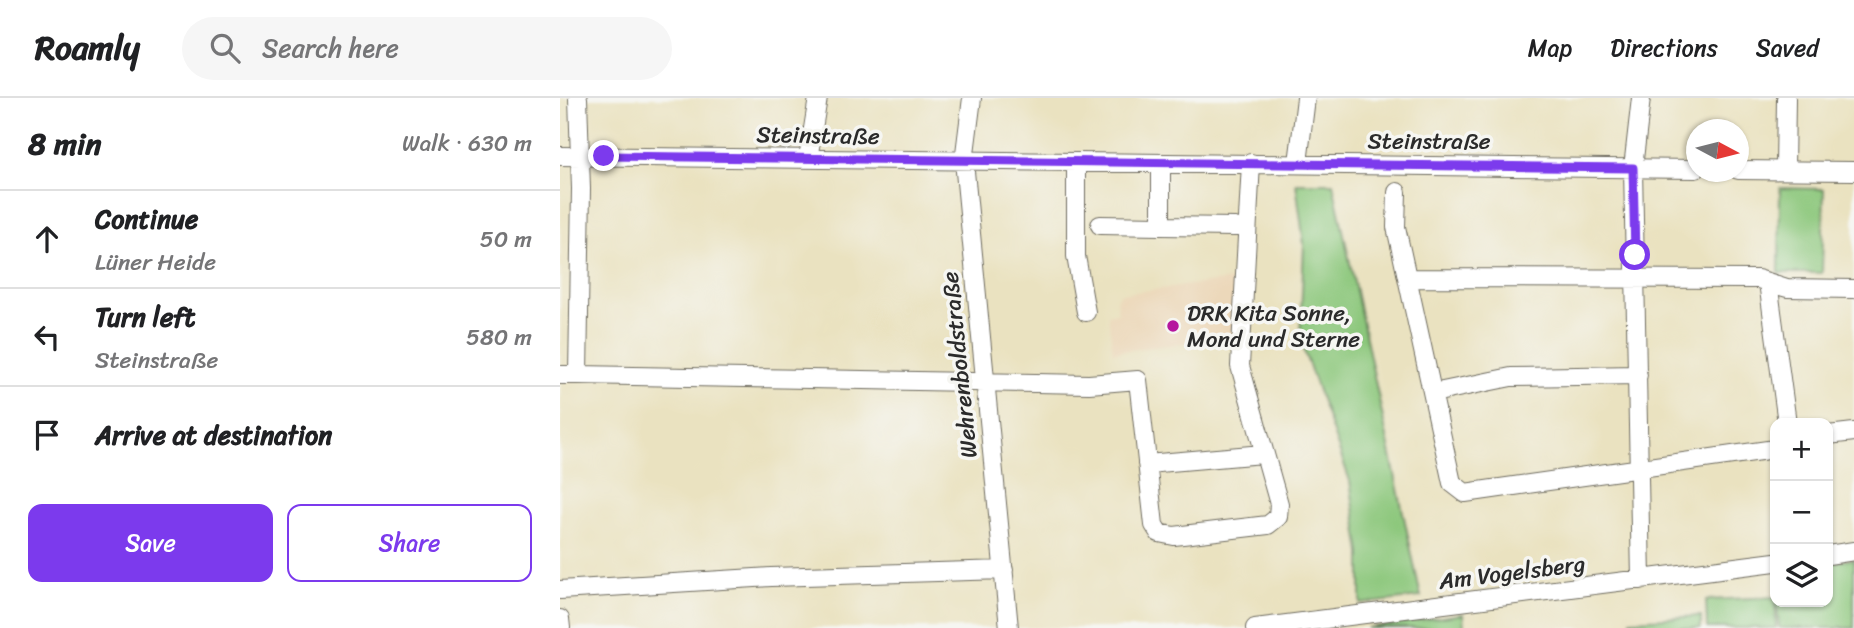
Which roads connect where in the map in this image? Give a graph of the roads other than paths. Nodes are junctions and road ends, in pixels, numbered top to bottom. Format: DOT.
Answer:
graph roads {
  1 [pos="578,98"];
  2 [pos="817,98"];
  3 [pos="972,98"];
  4 [pos="1306,98"];
  5 [pos="1641,98"];
  6 [pos="1786,98"];
  7 [pos="569,156"];
  8 [pos="808,159"];
  9 [pos="964,161"];
  10 [pos="1076,162"];
  11 [pos="1161,163"];
  12 [pos="1251,163"];
  13 [pos="1298,163"];
  14 [pos="1633,168"];
  15 [pos="1686,169"];
  16 [pos="1749,170"];
  17 [pos="1785,170"];
  18 [pos="1854,171"];
  19 [pos="1397,192"];
  20 [pos="1100,225"];
  21 [pos="1161,226"];
  22 [pos="1235,227"];
  23 [pos="1409,278"];
  24 [pos="1636,279"];
  25 [pos="1768,282"];
  26 [pos="1854,289"];
  27 [pos="1086,313"];
  28 [pos="569,375"];
  29 [pos="1638,375"];
  30 [pos="985,382"];
  31 [pos="1433,393"];
  32 [pos="1786,418"];
  33 [pos="1854,432"];
  34 [pos="1833,434"];
  35 [pos="1770,450"];
  36 [pos="1264,454"];
  37 [pos="1147,464"];
  38 [pos="1641,469"];
  39 [pos="1854,551"];
  40 [pos="1833,554"];
  41 [pos="1770,563"];
  42 [pos="1004,570"];
  43 [pos="1641,580"];
  44 [pos="560,590"];
  45 [pos="560,619"];
  46 [pos="561,628"];
  47 [pos="1009,628"];
  48 [pos="1255,628"];
  1 -- 7 [label="street"];
  2 -- 8 [label="street"];
  3 -- 9 [label="street, Wehrenboldstraße"];
  4 -- 13 [label="street"];
  5 -- 14 [label="street"];
  6 -- 17 [label="street"];
  7 -- 8 [label="street, Steinstraße"];
  7 -- 28 [label="street"];
  8 -- 9 [label="street, Steinstraße"];
  9 -- 10 [label="street, Steinstraße"];
  9 -- 30 [label="street, Wehrenboldstraße"];
  10 -- 11 [label="street, Steinstraße"];
  10 -- 27 [label="street"];
  11 -- 12 [label="street, Steinstraße"];
  11 -- 21 [label="street"];
  12 -- 13 [label="street, Steinstraße"];
  12 -- 36 [label="street"];
  13 -- 14 [label="street, Steinstraße"];
  14 -- 15 [label="street, Steinstraße"];
  14 -- 24 [label="street"];
  16 -- 17 [label="street"];
  17 -- 18 [label="street"];
  19 -- 23 [label="street"];
  20 -- 21 [label="street"];
  21 -- 22 [label="street"];
  23 -- 24 [label="street"];
  23 -- 31 [label="street"];
  24 -- 25 [label="street"];
  24 -- 29 [label="street"];
  25 -- 26 [label="street"];
  25 -- 32 [label="street"];
  28 -- 30 [label="street"];
  29 -- 31 [label="street"];
  29 -- 38 [label="street"];
  30 -- 37 [label="street"];
  30 -- 42 [label="street, Wehrenboldstraße"];
  31 -- 38 [label="street"];
  33 -- 34 [label="street"];
  35 -- 38 [label="street"];
  36 -- 37 [label="street"];
  36 -- 37 [label="street"];
  38 -- 43 [label="street"];
  39 -- 40 [label="street"];
  41 -- 43 [label="street, Am Vogelsberg"];
  42 -- 44 [label="street"];
  42 -- 47 [label="street, Wehrenboldstraße"];
  43 -- 48 [label="street, Am Vogelsberg"];
  45 -- 46 [label="street"];
}
